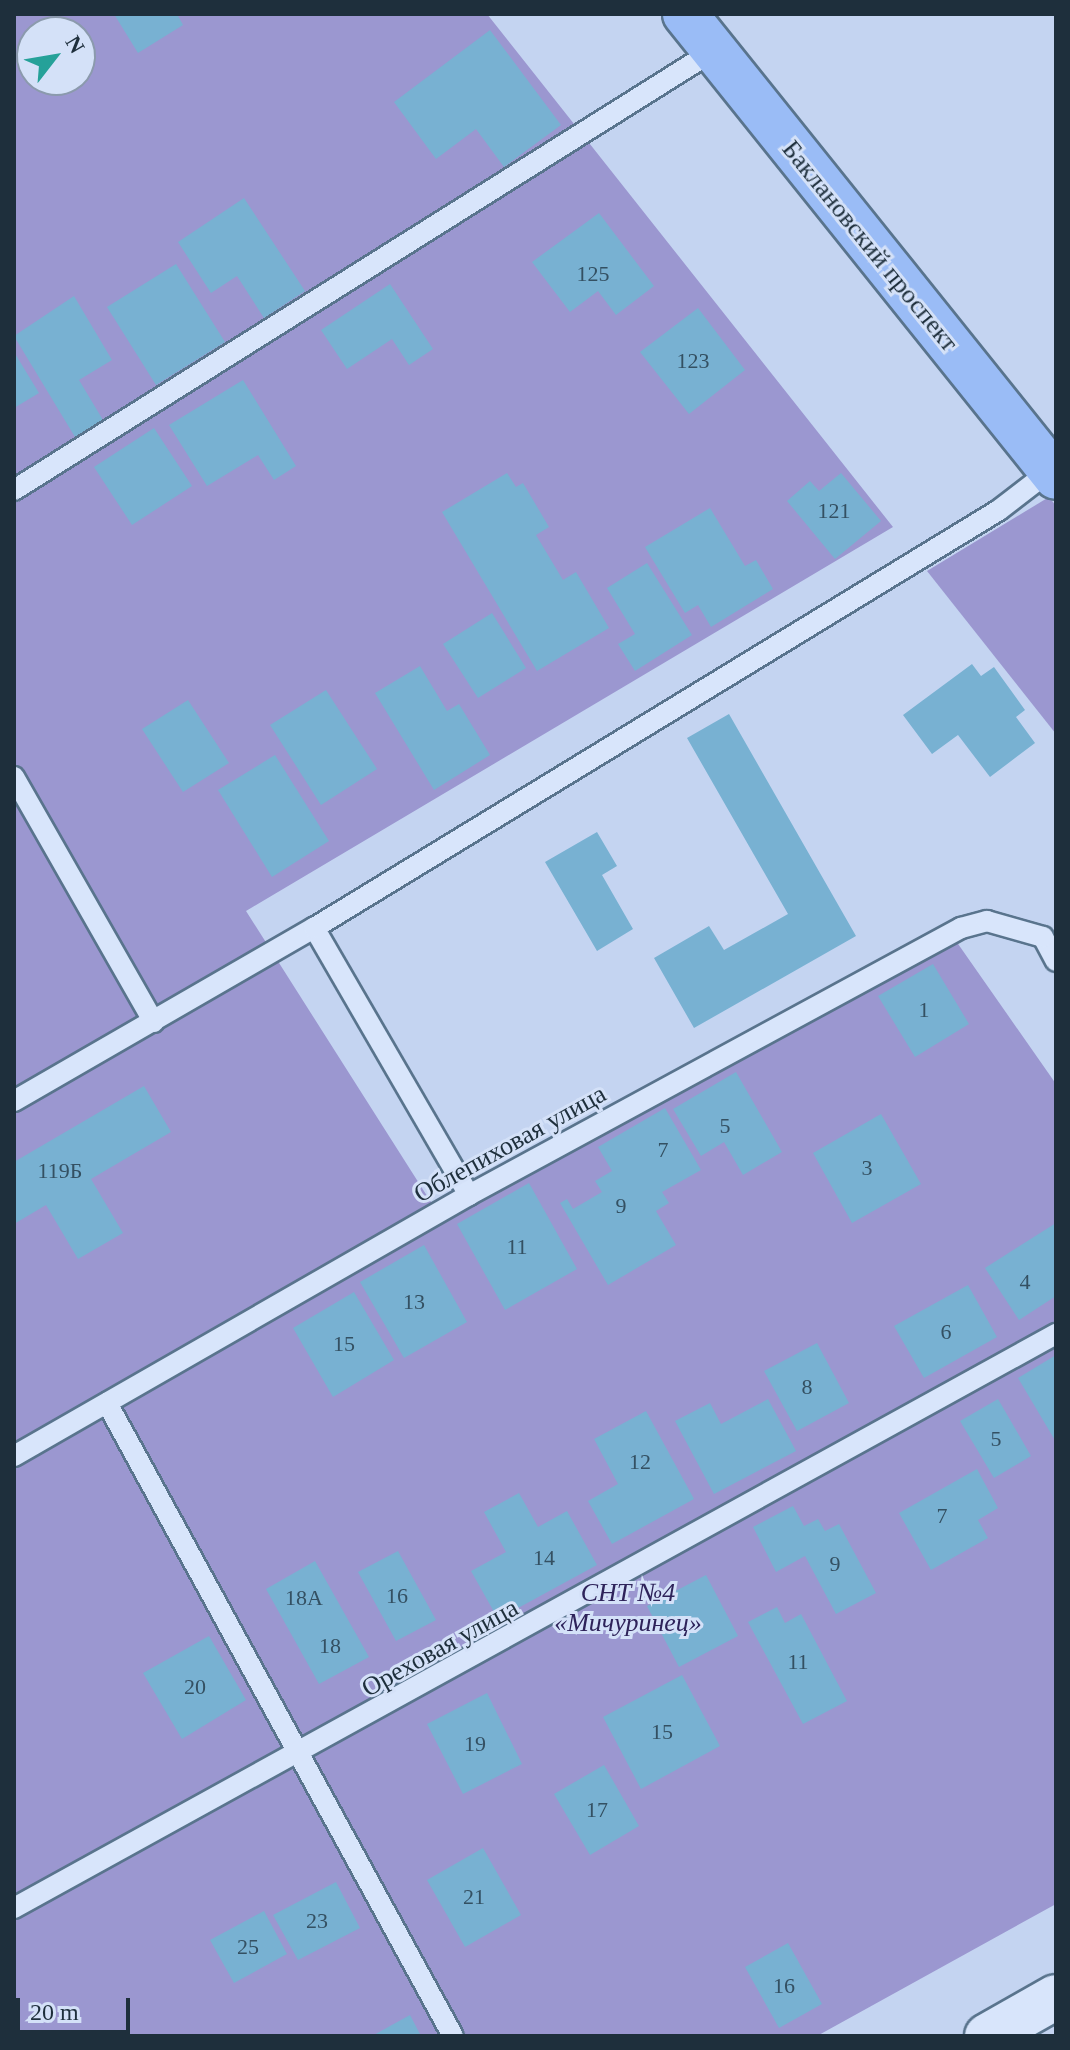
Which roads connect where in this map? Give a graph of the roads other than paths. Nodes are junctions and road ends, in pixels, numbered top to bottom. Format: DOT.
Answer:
graph roads {
  1 [pos="685,14"];
  2 [pos="718,32"];
  3 [pos="1056,428"];
  4 [pos="1053,473"];
  5 [pos="14,490"];
  6 [pos="14,777"];
  7 [pos="314,928"];
  8 [pos="1049,930"];
  9 [pos="1056,961"];
  10 [pos="154,1022"];
  11 [pos="14,1101"];
  12 [pos="469,1195"];
  13 [pos="1056,1334"];
  14 [pos="107,1403"];
  15 [pos="14,1456"];
  16 [pos="301,1755"];
  17 [pos="14,1908"];
  18 [pos="1056,1997"];
  19 [pos="1002,2032"];
  20 [pos="453,2036"];
  1 -- 2 [label="main road, Баклановский проспект"];
  2 -- 3 [label="main road, Баклановский проспект"];
  2 -- 4 [label="main road, Баклановский проспект"];
  2 -- 5 [label="lane"];
  4 -- 7 [label="lane"];
  6 -- 10 [label="lane"];
  7 -- 10 [label="lane"];
  7 -- 12 [label="lane"];
  8 -- 9 [label="lane"];
  8 -- 12 [label="lane, Облепиховая улица"];
  10 -- 11 [label="lane"];
  12 -- 14 [label="lane, Облепиховая улица"];
  13 -- 16 [label="lane, Ореховая улица"];
  14 -- 15 [label="lane, Облепиховая улица"];
  14 -- 16 [label="lane"];
  16 -- 17 [label="lane, Ореховая улица"];
  16 -- 20 [label="lane"];
  18 -- 19 [label="main road"];
}
